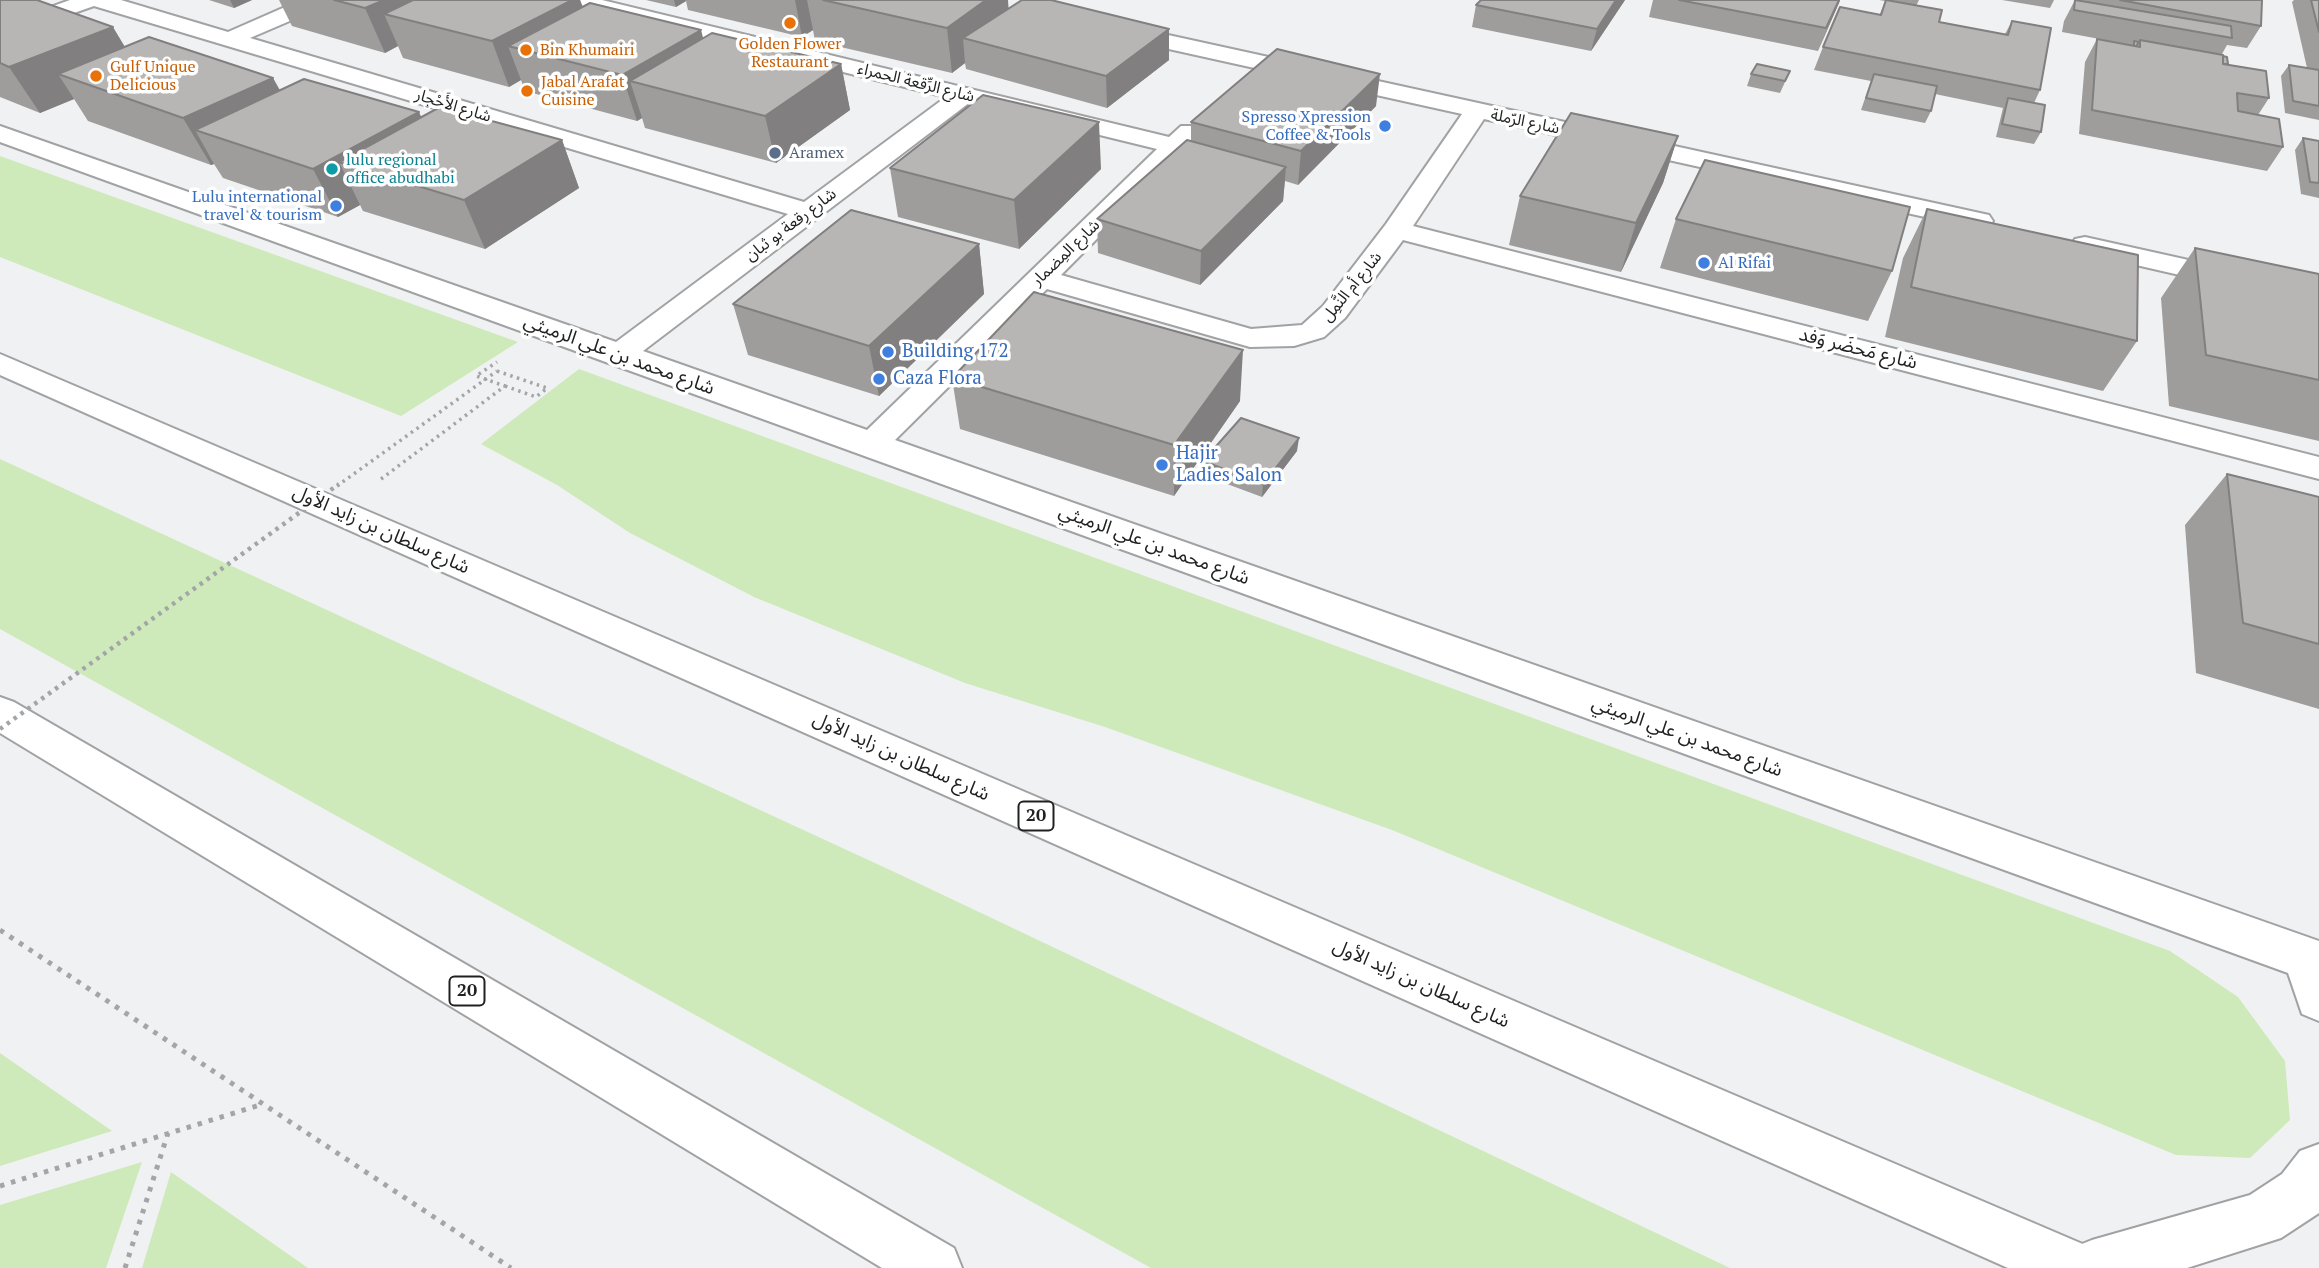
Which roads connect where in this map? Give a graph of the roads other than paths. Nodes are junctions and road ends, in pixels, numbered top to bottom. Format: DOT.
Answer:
graph roads {
  1 [pos="90,0"];
  2 [pos="98,0"];
  3 [pos="319,0"];
  4 [pos="575,0"];
  5 [pos="1098,27"];
  6 [pos="0,32"];
  7 [pos="230,39"];
  8 [pos="964,95"];
  9 [pos="1213,109"];
  10 [pos="1476,111"];
  11 [pos="0,133"];
  12 [pos="1175,146"];
  13 [pos="809,212"];
  14 [pos="2006,227"];
  15 [pos="1396,230"];
  16 [pos="2060,239"];
  17 [pos="1041,278"];
  18 [pos="2319,298"];
  19 [pos="618,355"];
  20 [pos="0,363"];
  21 [pos="872,444"];
  22 [pos="2319,468"];
  23 [pos="0,713"];
  24 [pos="2315,973"];
  25 [pos="2319,1170"];
  26 [pos="934,1268"];
  27 [pos="2071,1268"];
  28 [pos="2092,1268"];
  1 -- 6 [label="street"];
  2 -- 7 [label="street, شارع الأَحْجار"];
  3 -- 7 [label="street"];
  4 -- 8 [label="street, شارع الرِّقعة الحمراء"];
  5 -- 10 [label="street, شارع الرّملة"];
  7 -- 13 [label="street, شارع الأَحْجار"];
  8 -- 12 [label="street, شارع الرِّقعة الحمراء"];
  8 -- 13 [label="street, شارع رِقعة بو ثبان"];
  9 -- 12 [label="street, شارع المِضمار"];
  10 -- 14 [label="street, شارع الرّملة"];
  10 -- 15 [label="street, شارع أم النَّمِل"];
  11 -- 19 [label="street, شارع محمد بن علي الرميثي"];
  12 -- 17 [label="street, شارع المِضمار"];
  13 -- 19 [label="street, شارع رِقعة بو ثبان"];
  15 -- 17 [label="street, شارع أم النَّمِل"];
  15 -- 22 [label="street, شارع مَحضَر وَفد"];
  16 -- 18 [label="street"];
  17 -- 21 [label="street, شارع المِضمار"];
  19 -- 21 [label="street, شارع محمد بن علي الرميثي"];
  20 -- 27 [label="street, شارع سلطان بن زايد الأول / 20"];
  21 -- 24 [label="street, شارع محمد بن علي الرميثي"];
  23 -- 26 [label="street, 20"];
  25 -- 28 [label="street"];
}
